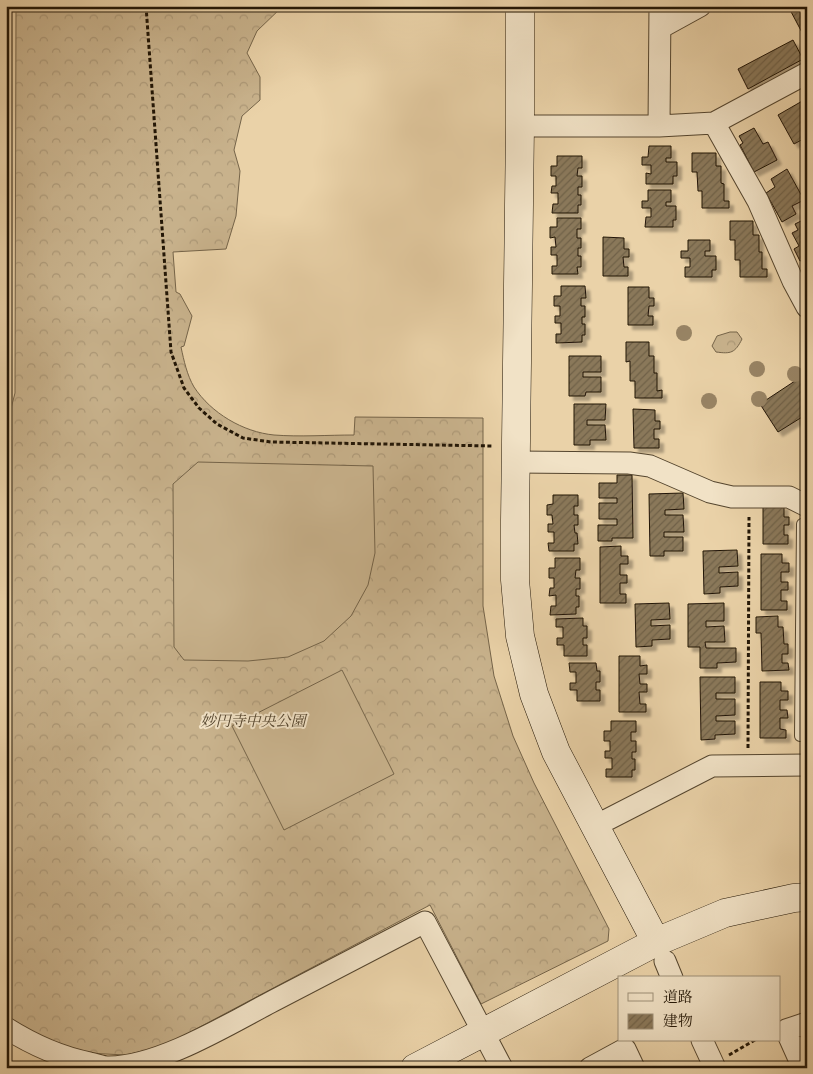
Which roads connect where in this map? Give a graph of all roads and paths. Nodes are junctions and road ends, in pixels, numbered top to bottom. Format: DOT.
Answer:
graph roads {
  1 [pos="146,6"];
  2 [pos="520,6"];
  3 [pos="660,6"];
  4 [pos="700,6"];
  5 [pos="660,28"];
  6 [pos="807,73"];
  7 [pos="714,123"];
  8 [pos="520,126"];
  9 [pos="659,126"];
  10 [pos="807,307"];
  11 [pos="493,446"];
  12 [pos="514,462"];
  13 [pos="749,497"];
  14 [pos="805,515"];
  15 [pos="805,541"];
  16 [pos="804,678"];
  17 [pos="800,736"];
  18 [pos="807,765"];
  19 [pos="747,766"];
  20 [pos="595,826"];
  21 [pos="807,897"];
  22 [pos="664,960"];
  23 [pos="624,976"];
  24 [pos="618,978"];
  25 [pos="807,1023"];
  26 [pos="6,1028"];
  27 [pos="484,1032"];
  28 [pos="703,1042"];
  29 [pos="752,1042"];
  30 [pos="714,1066"];
  31 [pos="108,1067"];
  32 [pos="415,1068"];
  33 [pos="502,1068"];
  34 [pos="590,1068"];
  35 [pos="634,1068"];
  36 [pos="803,1068"];
  1 -- 11 [label="path"];
  2 -- 8 [label="street"];
  3 -- 5 [label="street"];
  4 -- 5 [label="street"];
  5 -- 9 [label="street"];
  6 -- 7 [label="street"];
  7 -- 9 [label="street"];
  7 -- 10 [label="street"];
  8 -- 9 [label="street"];
  8 -- 12 [label="street"];
  12 -- 13 [label="street"];
  12 -- 20 [label="street"];
  13 -- 14 [label="street"];
  13 -- 19 [label="path"];
  14 -- 15 [label="lane"];
  15 -- 16 [label="lane"];
  16 -- 17 [label="lane"];
  18 -- 19 [label="street"];
  19 -- 20 [label="street"];
  20 -- 22 [label="street"];
  21 -- 22 [label="street"];
  22 -- 23 [label="street"];
  24 -- 27 [label="street"];
  25 -- 36 [label="street"];
  26 -- 31 [label="street"];
  27 -- 31 [label="street"];
  27 -- 32 [label="street"];
  27 -- 33 [label="street"];
  28 -- 30 [label="street"];
  29 -- 30 [label="path"];
  34 -- 35 [label="street"];
}
